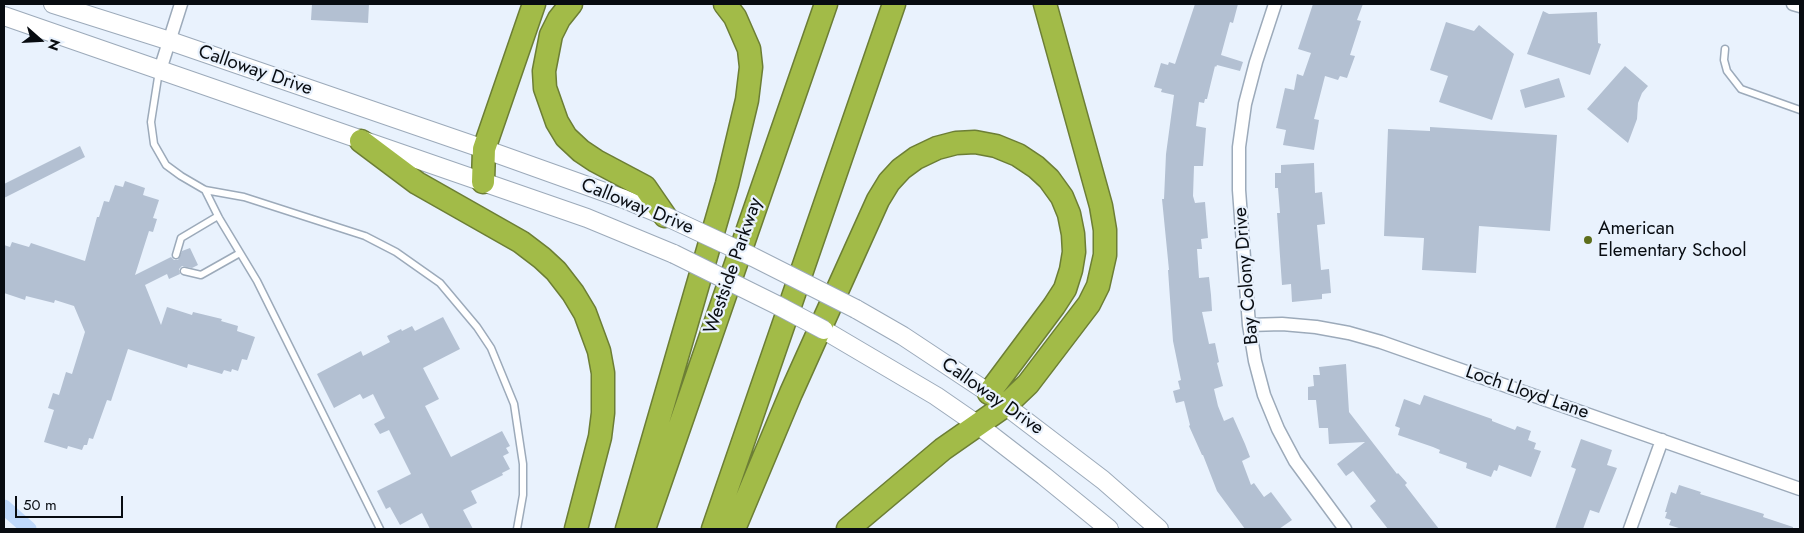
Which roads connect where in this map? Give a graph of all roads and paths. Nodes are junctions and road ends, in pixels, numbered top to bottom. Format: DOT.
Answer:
graph roads {
  1 [pos="53,4"];
  2 [pos="181,4"];
  3 [pos="534,4"];
  4 [pos="571,4"];
  5 [pos="725,4"];
  6 [pos="826,4"];
  7 [pos="894,4"];
  8 [pos="1045,4"];
  9 [pos="1275,4"];
  10 [pos="1793,4"];
  11 [pos="1800,6"];
  12 [pos="4,16"];
  13 [pos="170,41"];
  14 [pos="1725,49"];
  15 [pos="160,70"];
  16 [pos="1800,110"];
  17 [pos="361,141"];
  18 [pos="484,149"];
  19 [pos="483,182"];
  20 [pos="205,190"];
  21 [pos="218,216"];
  22 [pos="665,216"];
  23 [pos="240,253"];
  24 [pos="176,255"];
  25 [pos="184,272"];
  26 [pos="1249,325"];
  27 [pos="997,399"];
  28 [pos="978,425"];
  29 [pos="1662,440"];
  30 [pos="1800,489"];
  31 [pos="380,529"];
  32 [pos="517,529"];
  33 [pos="576,529"];
  34 [pos="627,529"];
  35 [pos="644,529"];
  36 [pos="713,529"];
  37 [pos="734,529"];
  38 [pos="848,529"];
  39 [pos="1109,529"];
  40 [pos="1160,529"];
  41 [pos="1345,529"];
  42 [pos="1630,529"];
  1 -- 13 [label="main road, Calloway Drive"];
  2 -- 13 [label="street"];
  3 -- 18 [label="highway"];
  4 -- 22 [label="highway"];
  5 -- 34 [label="highway"];
  6 -- 35 [label="highway, Westside Parkway"];
  7 -- 36 [label="highway"];
  8 -- 27 [label="highway"];
  9 -- 26 [label="street, Bay Colony Drive"];
  10 -- 11 [label="street"];
  12 -- 15 [label="main road, Calloway Drive"];
  13 -- 15 [label="street"];
  13 -- 18 [label="main road, Calloway Drive"];
  14 -- 16 [label="lane"];
  15 -- 17 [label="main road, Calloway Drive"];
  15 -- 20 [label="lane"];
  17 -- 19 [label="main road, Calloway Drive"];
  17 -- 33 [label="highway"];
  18 -- 19 [label="highway"];
  18 -- 22 [label="main road, Calloway Drive"];
  19 -- 28 [label="main road, Calloway Drive, bridge"];
  20 -- 21 [label="lane"];
  20 -- 32 [label="lane"];
  21 -- 23 [label="lane"];
  21 -- 24 [label="lane"];
  22 -- 27 [label="main road, Calloway Drive, bridge"];
  23 -- 25 [label="lane"];
  23 -- 31 [label="lane"];
  26 -- 29 [label="street, Loch Lloyd Lane"];
  26 -- 41 [label="street, Bay Colony Drive"];
  27 -- 28 [label="highway"];
  27 -- 37 [label="highway"];
  27 -- 40 [label="main road, Calloway Drive"];
  28 -- 38 [label="highway"];
  28 -- 39 [label="main road, Calloway Drive"];
  29 -- 30 [label="street, Loch Lloyd Lane"];
  29 -- 42 [label="street"];
}
